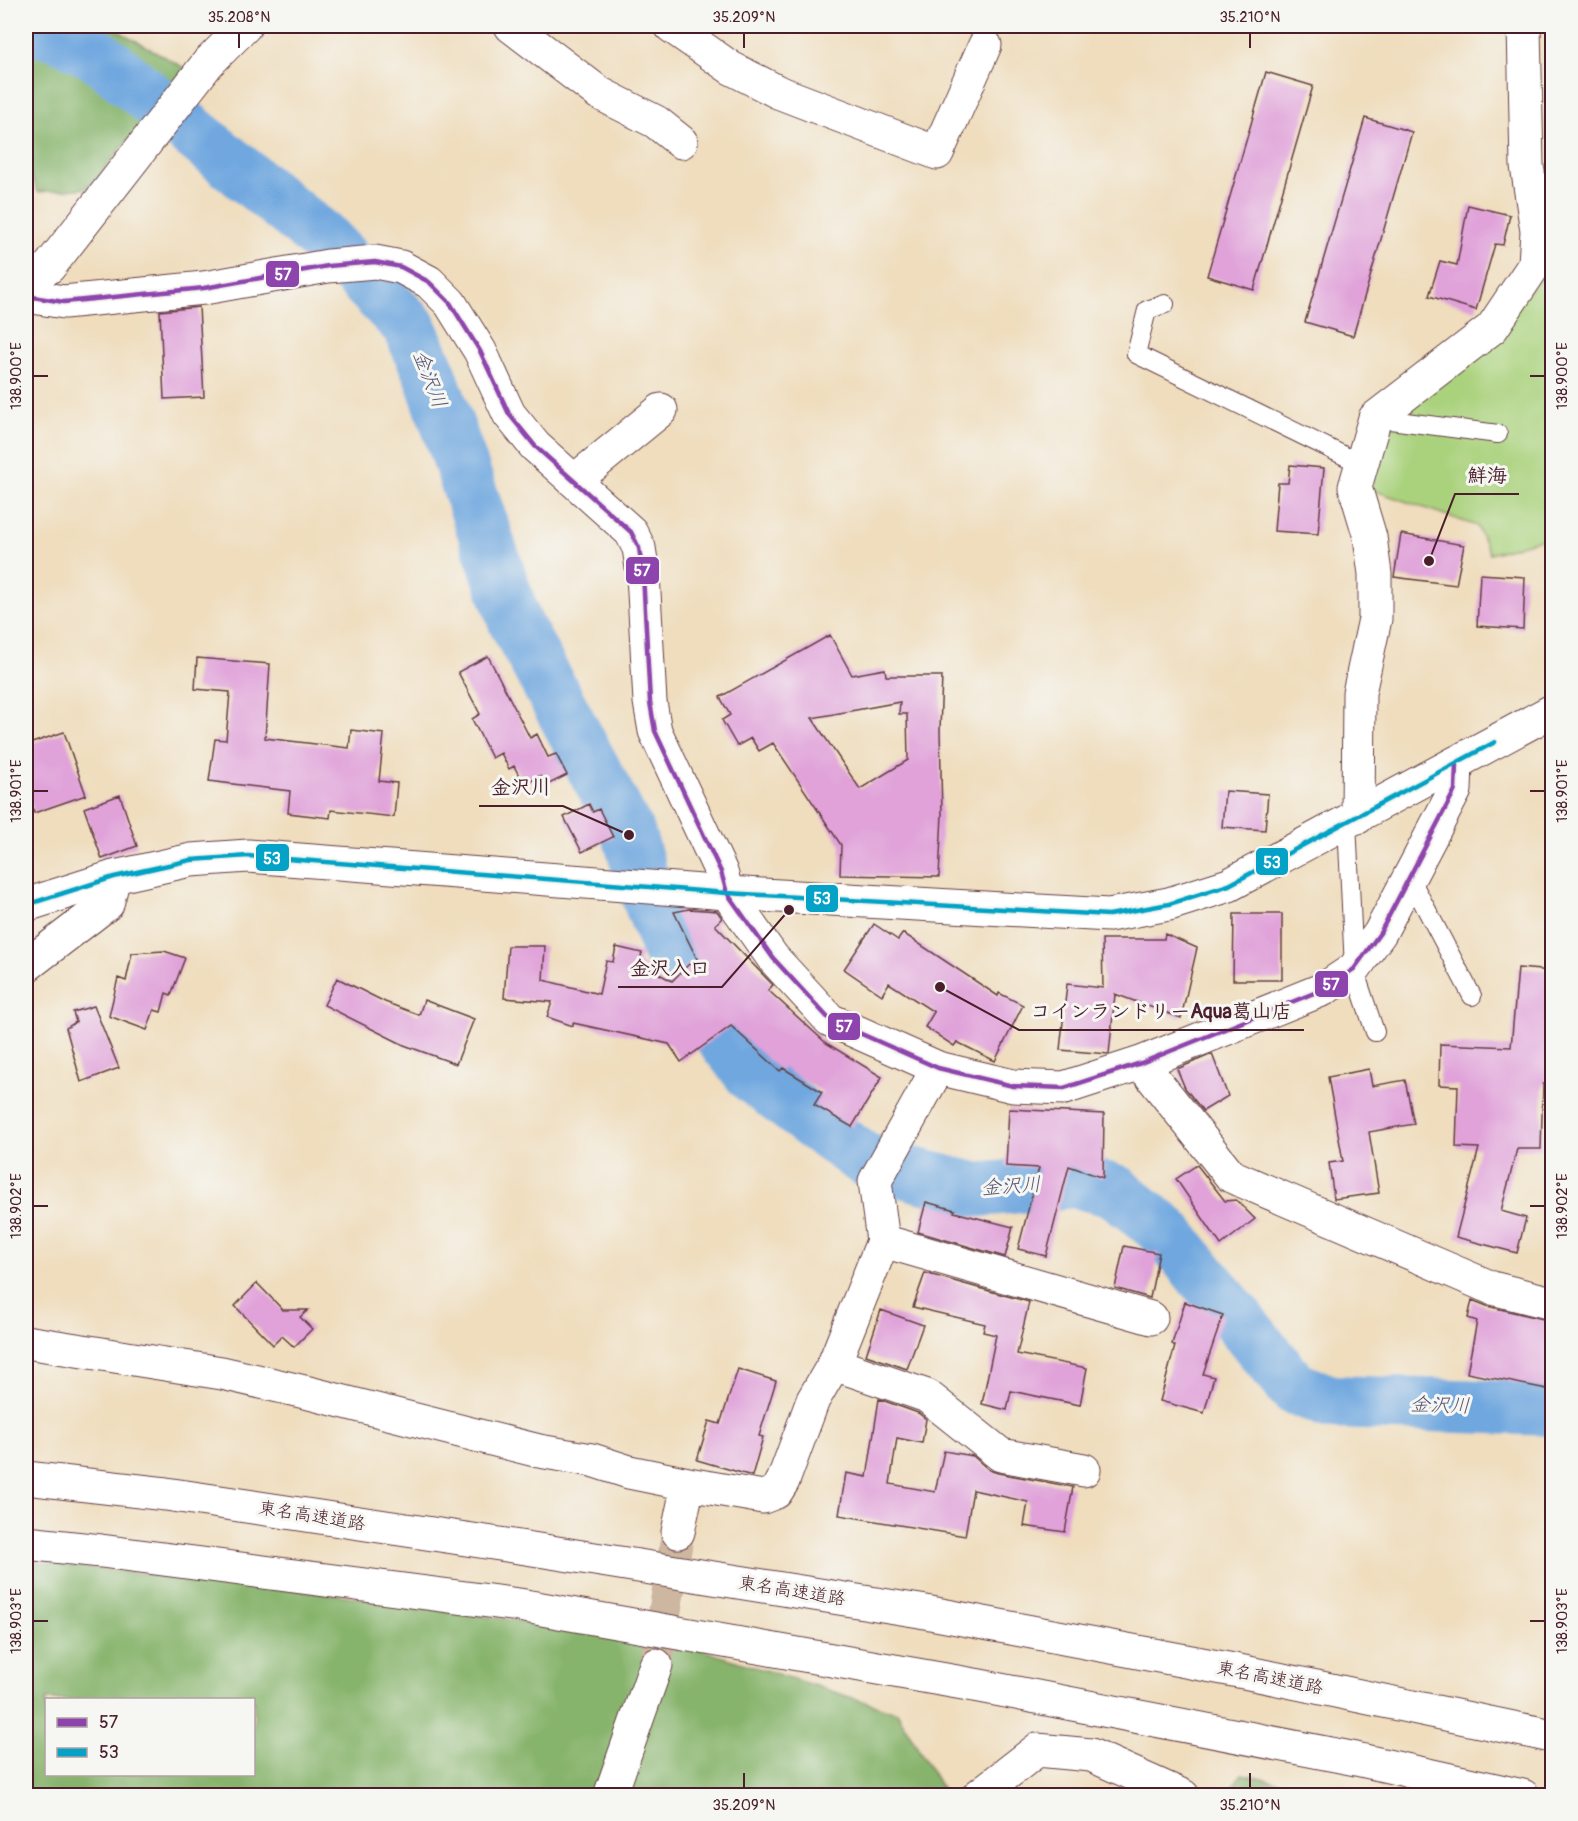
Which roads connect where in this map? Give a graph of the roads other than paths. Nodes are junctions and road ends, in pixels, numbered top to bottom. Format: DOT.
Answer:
graph roads {
  1 [pos="245,26"];
  2 [pos="511,26"];
  3 [pos="671,26"];
  4 [pos="1524,26"];
  5 [pos="985,45"];
  6 [pos="681,141"];
  7 [pos="26,283"];
  8 [pos="26,296"];
  9 [pos="1165,304"];
  10 [pos="661,410"];
  11 [pos="1375,418"];
  12 [pos="1498,434"];
  13 [pos="1361,464"];
  14 [pos="574,481"];
  15 [pos="1552,711"];
  16 [pos="1456,764"];
  17 [pos="1352,820"];
  18 [pos="114,877"];
  19 [pos="1410,878"];
  20 [pos="728,893"];
  21 [pos="26,905"];
  22 [pos="26,966"];
  23 [pos="1354,969"];
  24 [pos="1472,996"];
  25 [pos="1375,1032"];
  26 [pos="1141,1063"];
  27 [pos="938,1068"];
  28 [pos="883,1241"];
  29 [pos="1552,1303"];
  30 [pos="1151,1318"];
  31 [pos="26,1342"];
  32 [pos="834,1364"];
  33 [pos="1084,1470"];
  34 [pos="26,1478"];
  35 [pos="687,1484"];
  36 [pos="678,1532"];
  37 [pos="26,1543"];
  38 [pos="656,1665"];
  39 [pos="1552,1736"];
  40 [pos="610,1796"];
  41 [pos="978,1796"];
  42 [pos="1183,1796"];
  43 [pos="1522,1796"];
  1 -- 7 [label="main road"];
  2 -- 6 [label="main road"];
  3 -- 5 [label="main road"];
  4 -- 11 [label="main road"];
  8 -- 14 [label="main road"];
  9 -- 13 [label="lane"];
  10 -- 14 [label="main road"];
  11 -- 12 [label="lane"];
  11 -- 13 [label="main road"];
  13 -- 17 [label="main road"];
  14 -- 20 [label="main road"];
  15 -- 16 [label="main road"];
  16 -- 17 [label="main road"];
  16 -- 19 [label="main road"];
  17 -- 20 [label="main road"];
  17 -- 23 [label="lane"];
  18 -- 20 [label="main road"];
  18 -- 21 [label="main road"];
  18 -- 22 [label="main road"];
  19 -- 23 [label="main road"];
  19 -- 24 [label="lane"];
  20 -- 27 [label="main road"];
  23 -- 25 [label="lane"];
  23 -- 26 [label="main road"];
  26 -- 27 [label="main road"];
  26 -- 29 [label="main road"];
  27 -- 28 [label="main road"];
  28 -- 30 [label="main road"];
  28 -- 32 [label="main road"];
  31 -- 35 [label="main road"];
  32 -- 33 [label="main road"];
  32 -- 35 [label="main road"];
  34 -- 39 [label="main road, 東名高速道路"];
  35 -- 36 [label="main road"];
  37 -- 43 [label="main road"];
  38 -- 40 [label="main road"];
  41 -- 42 [label="main road"];
}
